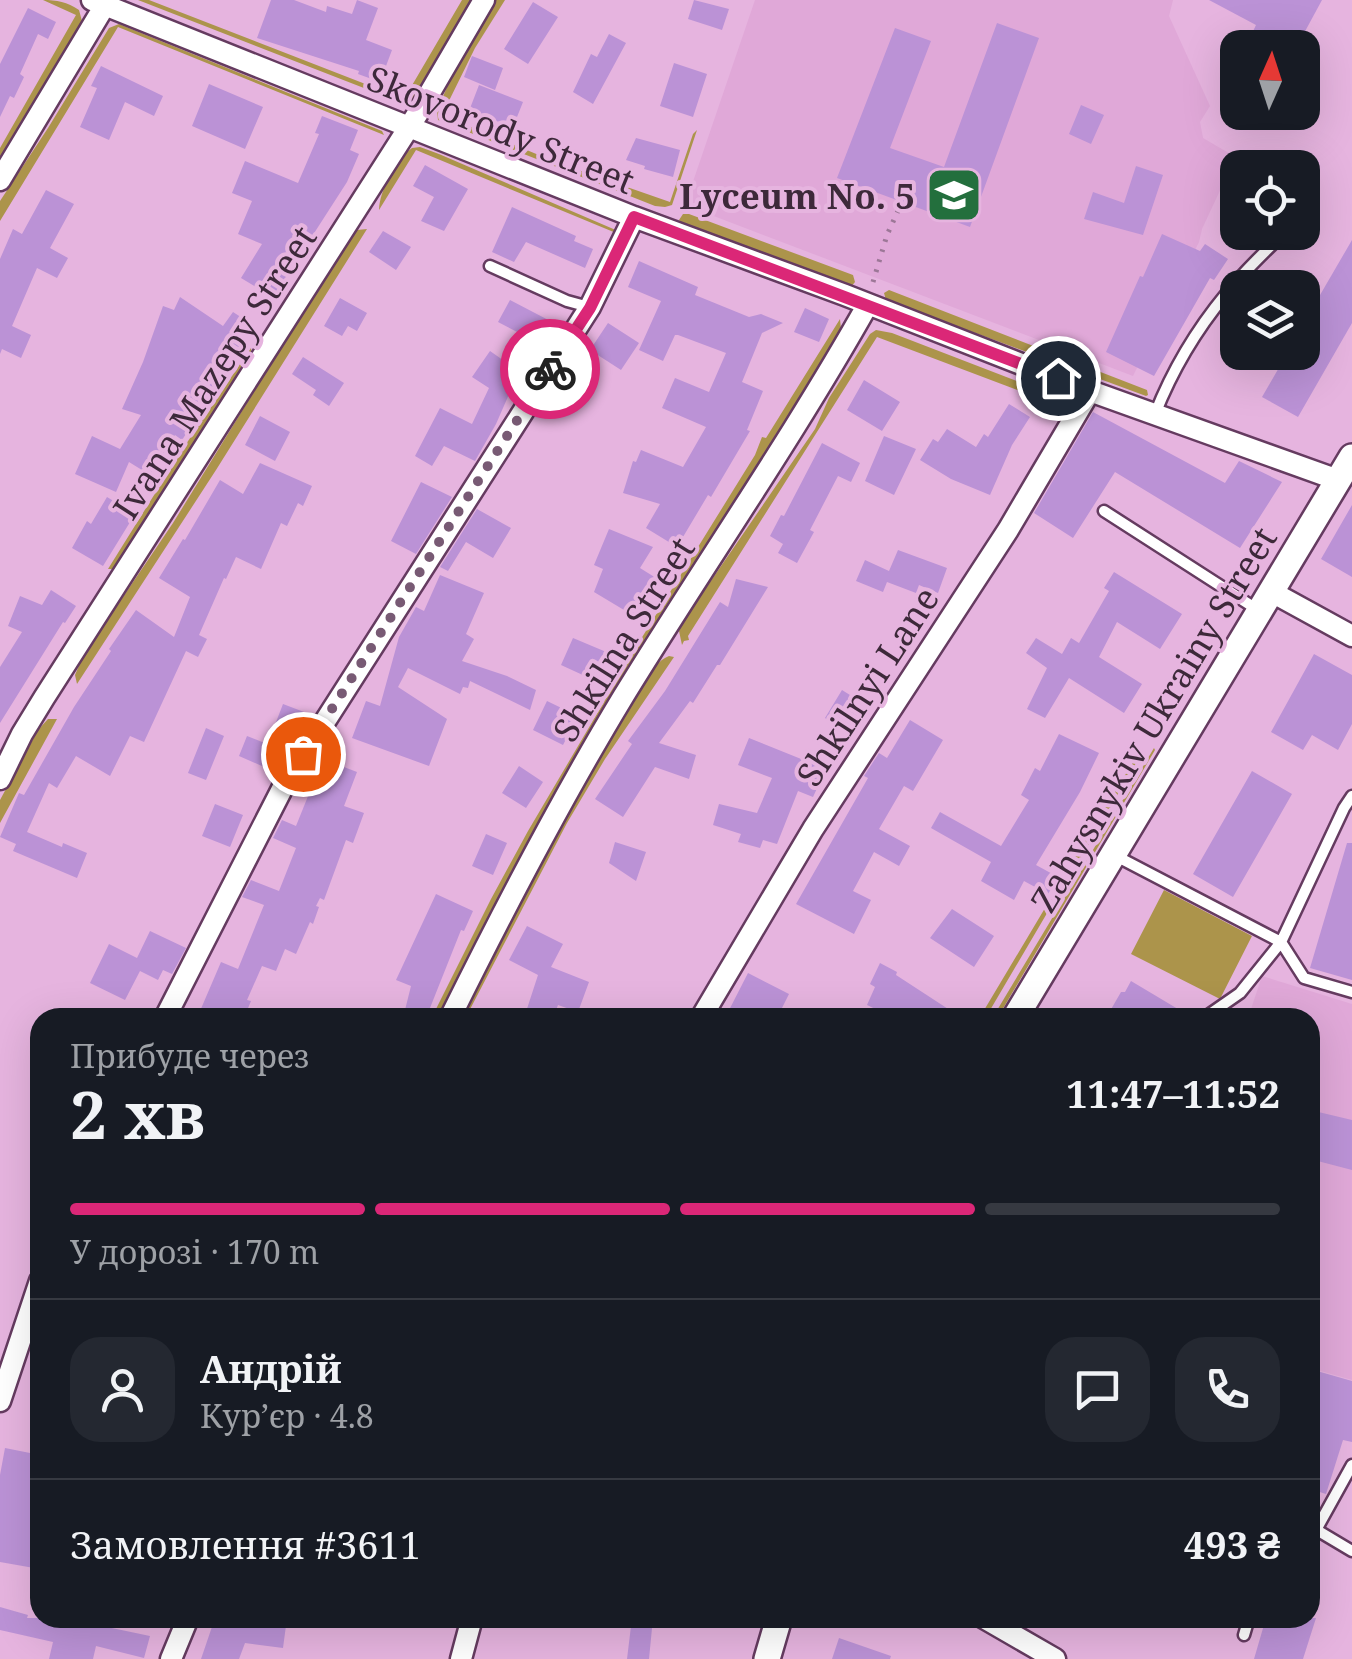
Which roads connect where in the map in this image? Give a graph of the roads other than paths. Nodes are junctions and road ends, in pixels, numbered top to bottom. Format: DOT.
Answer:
graph roads {
  1 [pos="484,0"];
  2 [pos="101,2"];
  3 [pos="409,127"];
  4 [pos="0,180"];
  5 [pos="634,217"];
  6 [pos="1268,250"];
  7 [pos="490,266"];
  8 [pos="868,304"];
  9 [pos="590,308"];
  10 [pos="1090,390"];
  11 [pos="1155,414"];
  12 [pos="1352,457"];
  13 [pos="1338,480"];
  14 [pos="1104,511"];
  15 [pos="1264,601"];
  16 [pos="1352,636"];
  17 [pos="0,779"];
  18 [pos="1352,796"];
  19 [pos="1112,854"];
  20 [pos="1281,942"];
  21 [pos="1352,992"];
  22 [pos="170,1008"];
  23 [pos="455,1008"];
  24 [pos="707,1008"];
  25 [pos="1022,1008"];
  26 [pos="1218,1008"];
  27 [pos="30,1311"];
  28 [pos="0,1401"];
  29 [pos="1352,1465"];
  30 [pos="1320,1517"];
  31 [pos="1320,1532"];
  32 [pos="1352,1552"];
  33 [pos="184,1628"];
  34 [pos="469,1628"];
  35 [pos="776,1628"];
  36 [pos="1001,1628"];
  37 [pos="1246,1628"];
  38 [pos="1244,1636"];
  39 [pos="171,1659"];
  40 [pos="461,1659"];
  41 [pos="767,1659"];
  42 [pos="1055,1659"];
  1 -- 3 [label="street, Ivana Mazepy Street"];
  2 -- 3 [label="street, Skovorody Street"];
  2 -- 4 [label="street"];
  3 -- 5 [label="street, Skovorody Street"];
  3 -- 17 [label="street, Ivana Mazepy Street"];
  5 -- 8 [label="street, Skovorody Street"];
  5 -- 9 [label="street"];
  6 -- 11 [label="lane"];
  7 -- 9 [label="lane"];
  8 -- 10 [label="street, Skovorody Street"];
  8 -- 23 [label="street, Shkilna Street"];
  9 -- 22 [label="street"];
  10 -- 11 [label="street, Skovorody Street"];
  10 -- 24 [label="street, Shkilnyi Lane"];
  11 -- 13 [label="street, Skovorody Street"];
  12 -- 13 [label="street, Zahysnykiv Ukrainy Street"];
  13 -- 15 [label="street, Zahysnykiv Ukrainy Street"];
  14 -- 15 [label="lane"];
  15 -- 16 [label="street"];
  15 -- 19 [label="street, Zahysnykiv Ukrainy Street"];
  18 -- 20 [label="lane"];
  19 -- 20 [label="lane"];
  19 -- 25 [label="street, Zahysnykiv Ukrainy Street"];
  20 -- 21 [label="lane"];
  20 -- 26 [label="lane"];
  27 -- 28 [label="street"];
  29 -- 30 [label="lane"];
  31 -- 32 [label="lane"];
  33 -- 39 [label="street"];
  34 -- 40 [label="street"];
  35 -- 41 [label="street"];
  36 -- 42 [label="street"];
  37 -- 38 [label="lane"];
}
